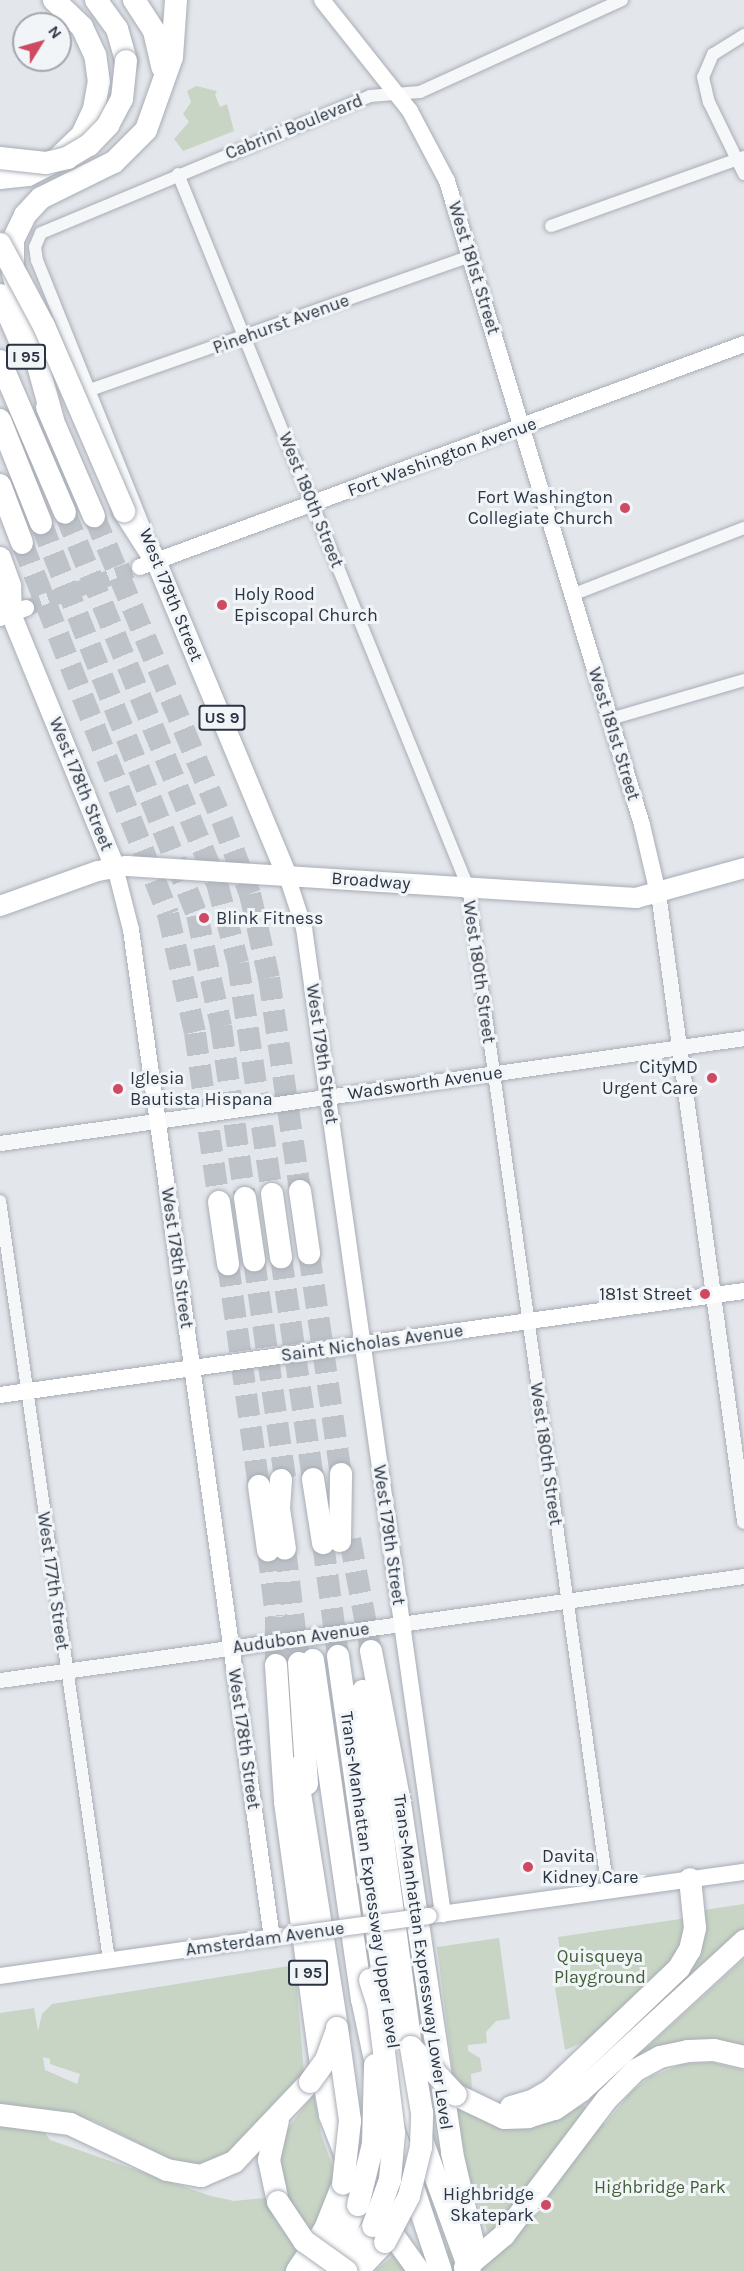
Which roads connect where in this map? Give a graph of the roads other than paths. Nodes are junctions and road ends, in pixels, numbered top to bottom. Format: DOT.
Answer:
graph roads {
  1 [pos="54,0"];
  2 [pos="96,0"];
  3 [pos="134,0"];
  4 [pos="176,0"];
  5 [pos="322,0"];
  6 [pos="622,0"];
  7 [pos="744,35"];
  8 [pos="161,90"];
  9 [pos="396,93"];
  10 [pos="0,158"];
  11 [pos="741,158"];
  12 [pos="178,174"];
  13 [pos="744,174"];
  14 [pos="0,177"];
  15 [pos="551,226"];
  16 [pos="37,239"];
  17 [pos="0,244"];
  18 [pos="471,256"];
  19 [pos="0,295"];
  20 [pos="245,338"];
  21 [pos="744,344"];
  22 [pos="0,361"];
  23 [pos="90,390"];
  24 [pos="0,420"];
  25 [pos="53,420"];
  26 [pos="522,428"];
  27 [pos="0,485"];
  28 [pos="0,495"];
  29 [pos="313,504"];
  30 [pos="65,513"];
  31 [pos="94,516"];
  32 [pos="41,523"];
  33 [pos="744,528"];
  34 [pos="0,558"];
  35 [pos="148,564"];
  36 [pos="572,595"];
  37 [pos="9,610"];
  38 [pos="744,680"];
  39 [pos="610,719"];
  40 [pos="115,867"];
  41 [pos="744,868"];
  42 [pos="287,876"];
  43 [pos="468,887"];
  44 [pos="658,893"];
  45 [pos="0,906"];
  46 [pos="744,1038"];
  47 [pos="679,1047"];
  48 [pos="493,1073"];
  49 [pos="328,1096"];
  50 [pos="158,1120"];
  51 [pos="0,1143"];
  52 [pos="300,1191"];
  53 [pos="272,1194"];
  54 [pos="245,1198"];
  55 [pos="0,1201"];
  56 [pos="219,1202"];
  57 [pos="309,1253"];
  58 [pos="281,1257"];
  59 [pos="254,1260"];
  60 [pos="228,1264"];
  61 [pos="744,1291"];
  62 [pos="711,1295"];
  63 [pos="528,1321"];
  64 [pos="363,1344"];
  65 [pos="192,1367"];
  66 [pos="26,1392"];
  67 [pos="0,1395"];
  68 [pos="341,1474"];
  69 [pos="313,1479"];
  70 [pos="283,1480"];
  71 [pos="259,1486"];
  72 [pos="744,1521"];
  73 [pos="744,1576"];
  74 [pos="566,1600"];
  75 [pos="402,1623"];
  76 [pos="231,1648"];
  77 [pos="355,1654"];
  78 [pos="293,1663"];
  79 [pos="65,1671"];
  80 [pos="0,1680"];
  81 [pos="744,1872"];
  82 [pos="690,1880"];
  83 [pos="608,1891"];
  84 [pos="436,1915"];
  85 [pos="363,1925"];
  86 [pos="272,1938"];
  87 [pos="744,1941"];
  88 [pos="110,1960"];
  89 [pos="0,1976"];
  90 [pos="370,1980"];
  91 [pos="337,2028"];
  92 [pos="411,2047"];
  93 [pos="744,2057"];
  94 [pos="464,2100"];
  95 [pos="0,2115"];
  96 [pos="280,2115"];
  97 [pos="379,2234"];
  98 [pos="465,2239"];
  99 [pos="437,2260"];
  100 [pos="415,2265"];
  101 [pos="308,2267"];
  102 [pos="345,2271"];
  103 [pos="357,2271"];
  104 [pos="459,2271"];
  105 [pos="470,2271"];
  106 [pos="480,2271"];
  1 -- 14 [label="highway"];
  2 -- 10 [label="highway, bridge"];
  3 -- 8 [label="highway"];
  4 -- 8 [label="highway"];
  5 -- 9 [label="main road, West 181st Street"];
  6 -- 9 [label="street, Cabrini Boulevard"];
  7 -- 11 [label="street"];
  8 -- 25 [label="highway"];
  9 -- 12 [label="street, Cabrini Boulevard"];
  9 -- 18 [label="main road, West 181st Street"];
  11 -- 13 [label="street"];
  11 -- 15 [label="street"];
  12 -- 16 [label="street, Cabrini Boulevard"];
  12 -- 20 [label="street, West 180th Street"];
  16 -- 23 [label="street, West 179th Street"];
  17 -- 35 [label="highway, US 9, bridge"];
  18 -- 20 [label="street, Pinehurst Avenue"];
  18 -- 26 [label="main road, West 181st Street"];
  19 -- 25 [label="highway, I 95"];
  20 -- 23 [label="street, Pinehurst Avenue"];
  20 -- 29 [label="street, West 180th Street"];
  21 -- 26 [label="main road, Fort Washington Avenue"];
  22 -- 30 [label="highway, I 95"];
  23 -- 35 [label="street, West 179th Street"];
  24 -- 32 [label="highway"];
  25 -- 31 [label="highway, I 95"];
  26 -- 29 [label="main road, Fort Washington Avenue"];
  26 -- 36 [label="main road, West 181st Street"];
  27 -- 28 [label="highway"];
  29 -- 35 [label="main road, Fort Washington Avenue"];
  29 -- 43 [label="street, West 180th Street"];
  33 -- 36 [label="street"];
  34 -- 37 [label="highway"];
  35 -- 42 [label="main road, West 179th Street / US 9"];
  36 -- 39 [label="main road, West 181st Street"];
  37 -- 40 [label="main road, West 178th Street"];
  38 -- 39 [label="street"];
  39 -- 44 [label="main road, West 181st Street"];
  40 -- 42 [label="main road, Broadway"];
  40 -- 45 [label="main road, Broadway"];
  40 -- 50 [label="main road, West 178th Street"];
  41 -- 44 [label="main road, Broadway"];
  42 -- 43 [label="main road, Broadway"];
  42 -- 49 [label="main road, West 179th Street"];
  43 -- 44 [label="main road, Broadway"];
  43 -- 48 [label="street, West 180th Street"];
  44 -- 47 [label="street, West 181st Street"];
  46 -- 47 [label="street, Wadsworth Avenue"];
  47 -- 48 [label="street, Wadsworth Avenue"];
  47 -- 62 [label="street, West 181st Street"];
  48 -- 49 [label="street, Wadsworth Avenue"];
  48 -- 63 [label="street, West 180th Street"];
  49 -- 50 [label="street, Wadsworth Avenue"];
  49 -- 64 [label="main road, West 179th Street"];
  50 -- 51 [label="street, Wadsworth Avenue"];
  50 -- 65 [label="main road, West 178th Street"];
  52 -- 57 [label="highway"];
  53 -- 58 [label="highway"];
  54 -- 59 [label="highway"];
  55 -- 66 [label="street, West 177th Street"];
  56 -- 60 [label="highway"];
  61 -- 62 [label="main road, Saint Nicholas Avenue"];
  62 -- 63 [label="main road, Saint Nicholas Avenue"];
  62 -- 72 [label="street, West 181st Street"];
  63 -- 64 [label="main road, Saint Nicholas Avenue"];
  63 -- 74 [label="street, West 180th Street"];
  64 -- 65 [label="main road, Saint Nicholas Avenue"];
  64 -- 75 [label="main road, West 179th Street"];
  65 -- 66 [label="main road, Saint Nicholas Avenue"];
  65 -- 76 [label="main road, West 178th Street"];
  66 -- 67 [label="main road, Saint Nicholas Avenue"];
  66 -- 79 [label="street, West 177th Street"];
  68 -- 69 [label="highway"];
  70 -- 71 [label="highway"];
  73 -- 74 [label="street, Audubon Avenue"];
  74 -- 75 [label="street, Audubon Avenue"];
  74 -- 83 [label="street, West 180th Street"];
  75 -- 76 [label="street, Audubon Avenue"];
  75 -- 84 [label="main road, West 179th Street"];
  76 -- 79 [label="street, Audubon Avenue"];
  76 -- 86 [label="main road, West 178th Street"];
  77 -- 92 [label="highway"];
  77 -- 98 [label="highway, Trans-Manhattan Expressway Lower Level"];
  77 -- 98 [label="highway, Trans-Manhattan Expressway Upper Level"];
  78 -- 91 [label="highway"];
  78 -- 99 [label="highway, Trans-Manhattan Expressway Upper Level / I 95"];
  78 -- 100 [label="highway, I 95"];
  79 -- 80 [label="street, Audubon Avenue"];
  79 -- 88 [label="street, West 177th Street"];
  81 -- 82 [label="main road, Amsterdam Avenue"];
  82 -- 83 [label="main road, Amsterdam Avenue"];
  82 -- 94 [label="highway"];
  83 -- 84 [label="main road, Amsterdam Avenue"];
  84 -- 85 [label="main road, Amsterdam Avenue, bridge"];
  85 -- 86 [label="main road, Amsterdam Avenue, bridge"];
  85 -- 90 [label="highway"];
  86 -- 88 [label="main road, Amsterdam Avenue"];
  87 -- 94 [label="highway"];
  88 -- 89 [label="main road, Amsterdam Avenue"];
  90 -- 97 [label="highway, bridge"];
  90 -- 101 [label="highway, bridge"];
  91 -- 96 [label="highway, bridge"];
  91 -- 101 [label="highway, bridge"];
  92 -- 94 [label="highway, bridge"];
  92 -- 97 [label="highway, bridge"];
  93 -- 104 [label="highway"];
  95 -- 96 [label="highway"];
  96 -- 102 [label="highway, bridge"];
  97 -- 102 [label="highway"];
  97 -- 103 [label="highway"];
  98 -- 105 [label="highway, Trans-Manhattan Expressway Upper Level"];
  98 -- 106 [label="highway, Trans-Manhattan Expressway Lower Level"];
}
